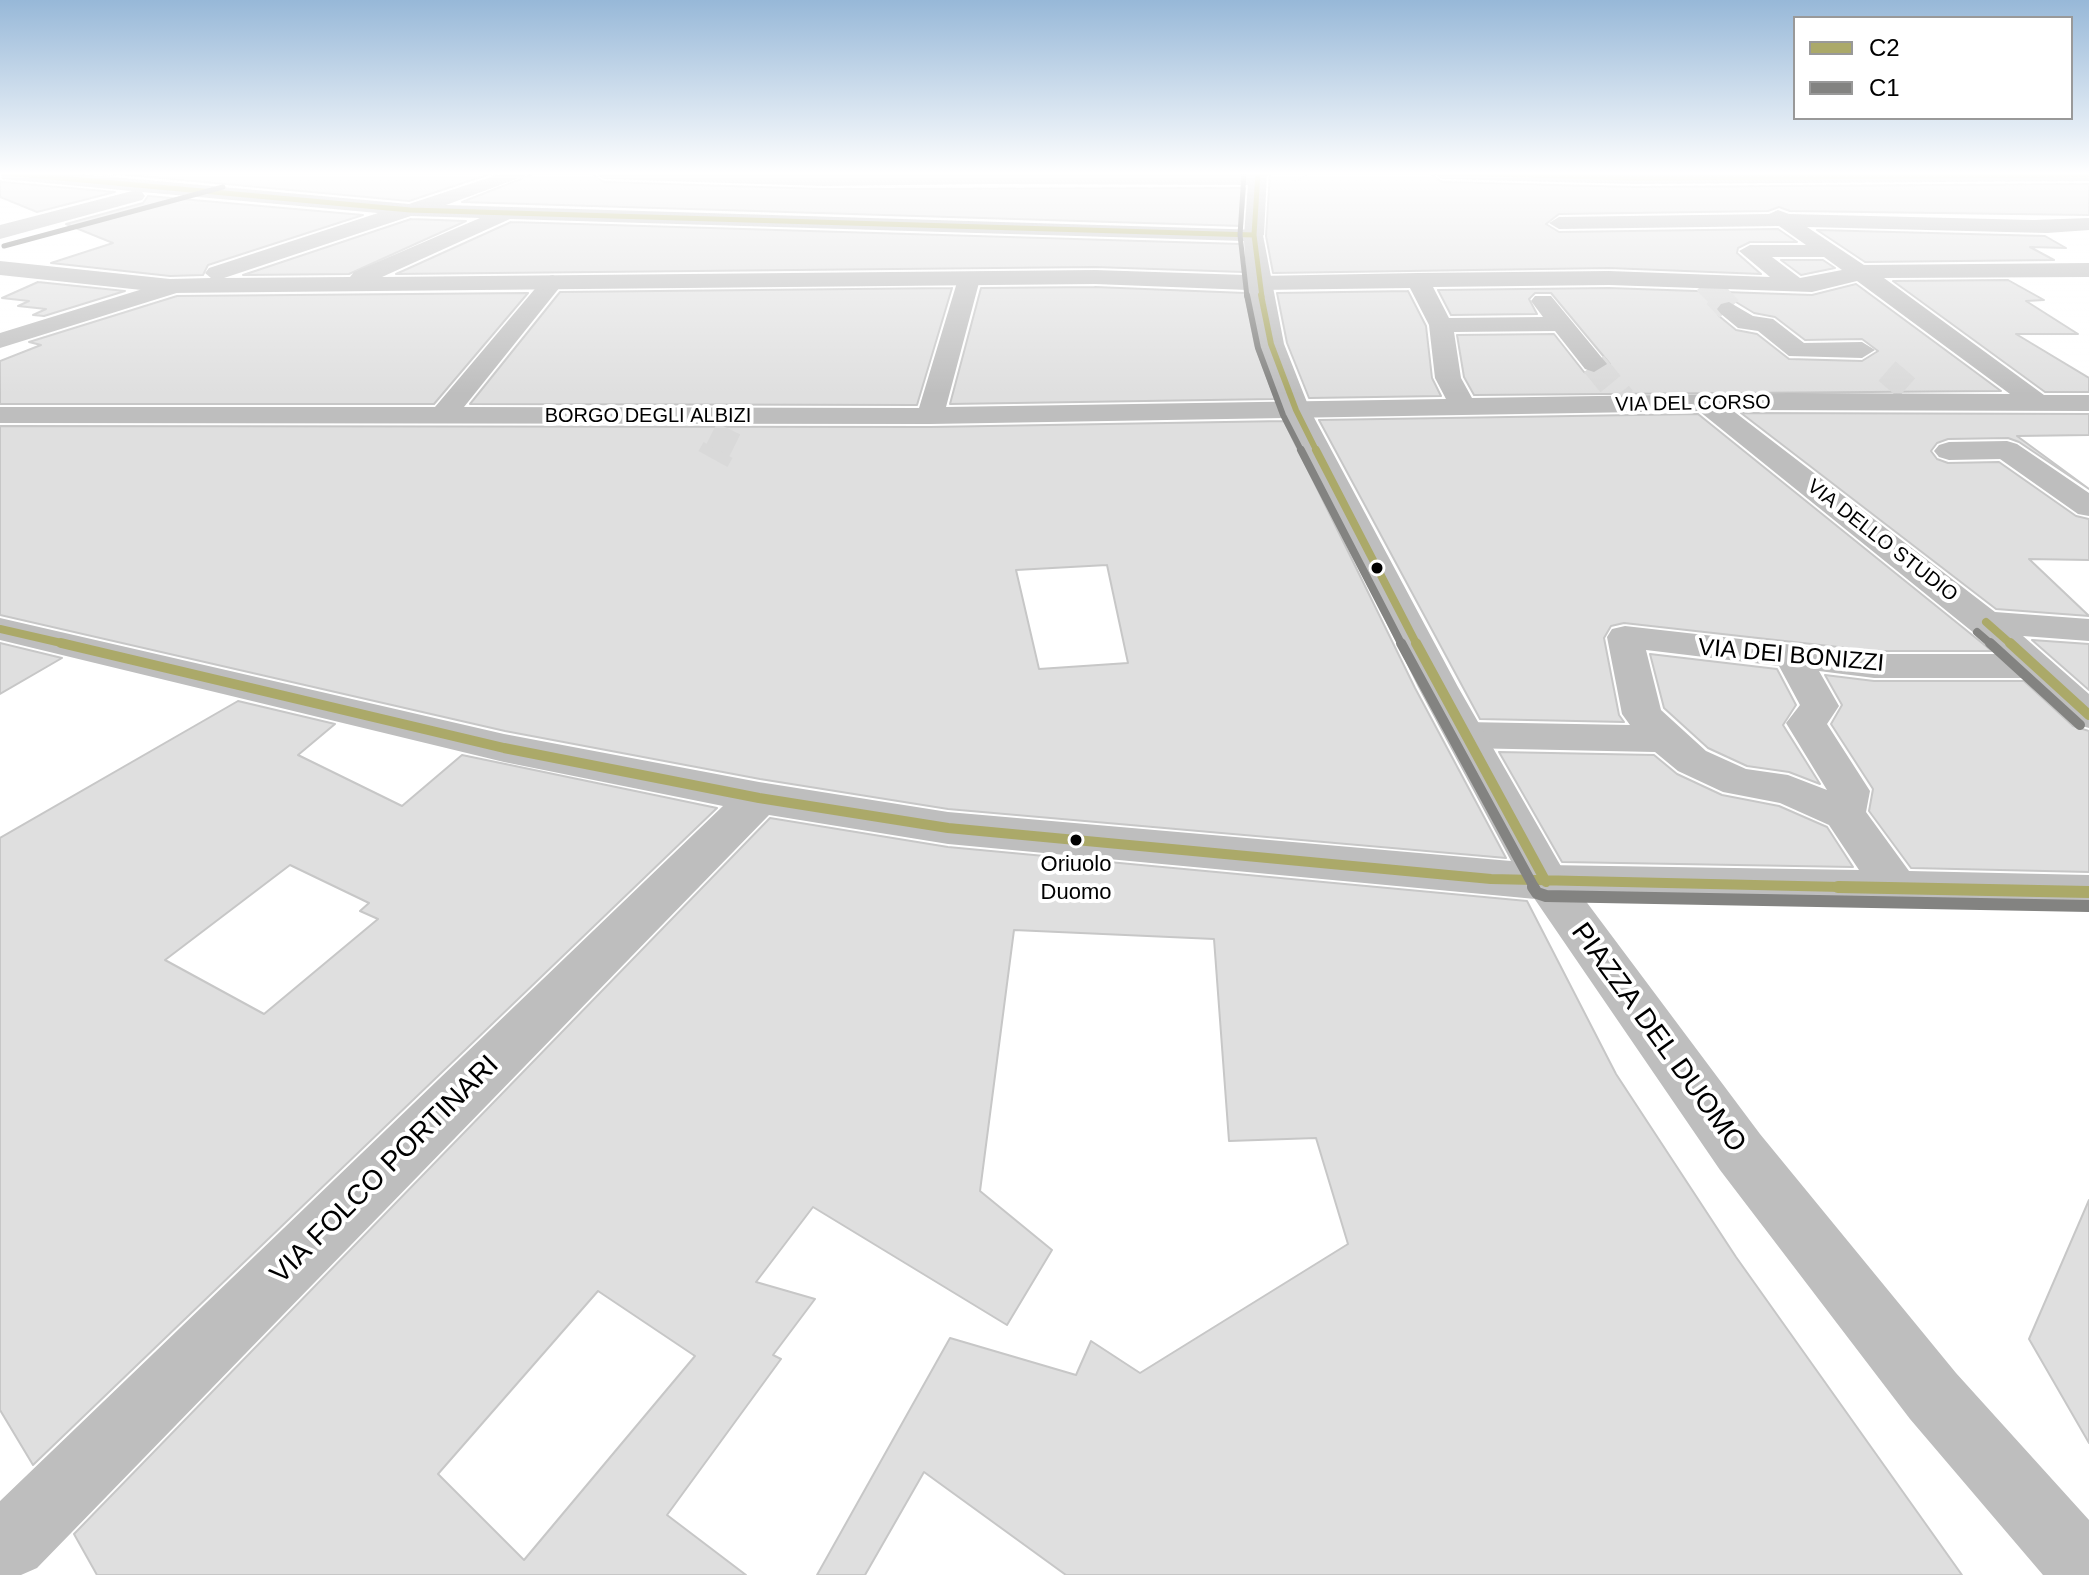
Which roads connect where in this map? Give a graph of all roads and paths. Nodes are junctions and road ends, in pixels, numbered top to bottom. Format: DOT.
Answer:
graph roads {
  1 [pos="297,246"];
  2 [pos="432,246"];
  3 [pos="910,246"];
  4 [pos="976,246"];
  5 [pos="1075,246"];
  6 [pos="1255,246"];
  7 [pos="1820,246"];
  8 [pos="1826,251"];
  9 [pos="974,253"];
  10 [pos="1595,259"];
  11 [pos="0,268"];
  12 [pos="2089,270"];
  13 [pos="561,273"];
  14 [pos="1864,276"];
  15 [pos="1609,278"];
  16 [pos="1525,279"];
  17 [pos="1418,280"];
  18 [pos="1787,280"];
  19 [pos="1258,283"];
  20 [pos="345,284"];
  21 [pos="175,286"];
  22 [pos="1729,309"];
  23 [pos="1562,324"];
  24 [pos="1441,325"];
  25 [pos="1833,328"];
  26 [pos="0,341"];
  27 [pos="1594,364"];
  28 [pos="1763,379"];
  29 [pos="1788,401"];
  30 [pos="2046,402"];
  31 [pos="2089,403"];
  32 [pos="1707,404"];
  33 [pos="1464,408"];
  34 [pos="1296,410"];
  35 [pos="0,415"];
  36 [pos="442,416"];
  37 [pos="930,416"];
  38 [pos="2089,425"];
  39 [pos="1949,451"];
  40 [pos="2076,489"];
  41 [pos="2089,507"];
  42 [pos="1986,622"];
  43 [pos="0,629"];
  44 [pos="2089,630"];
  45 [pos="1794,659"];
  46 [pos="2037,666"];
  47 [pos="2084,704"];
  48 [pos="1651,730"];
  49 [pos="1465,735"];
  50 [pos="759,798"];
  51 [pos="1844,814"];
  52 [pos="1546,882"];
  53 [pos="1897,890"];
  54 [pos="2089,892"];
  55 [pos="13,1546"];
  56 [pos="2089,1574"];
  1 -- 21 [label="street"];
  2 -- 20 [label="street"];
  3 -- 9 [label="street"];
  4 -- 9 [label="street"];
  5 -- 9 [label="street"];
  6 -- 19 [label="street"];
  7 -- 8 [label="street"];
  8 -- 14 [label="street"];
  8 -- 18 [label="street"];
  9 -- 13 [label="street"];
  9 -- 19 [label="street"];
  9 -- 37 [label="street"];
  10 -- 15 [label="street"];
  11 -- 21 [label="street"];
  12 -- 14 [label="street"];
  13 -- 20 [label="street"];
  13 -- 36 [label="street"];
  14 -- 18 [label="street"];
  14 -- 30 [label="street"];
  15 -- 16 [label="street"];
  15 -- 18 [label="street"];
  16 -- 17 [label="street"];
  16 -- 23 [label="street"];
  17 -- 19 [label="street"];
  17 -- 24 [label="street"];
  19 -- 34 [label="street"];
  20 -- 21 [label="street"];
  21 -- 26 [label="street"];
  22 -- 25 [label="street"];
  23 -- 24 [label="street"];
  23 -- 27 [label="street"];
  24 -- 33 [label="street"];
  28 -- 29 [label="street"];
  29 -- 30 [label="street, VIA DEL CORSO"];
  29 -- 32 [label="street, VIA DEL CORSO"];
  30 -- 31 [label="street, VIA DEL CORSO"];
  30 -- 38 [label="street"];
  32 -- 33 [label="street, VIA DEL CORSO"];
  32 -- 42 [label="street, VIA DELLO STUDIO"];
  33 -- 34 [label="street, VIA DEL CORSO"];
  34 -- 37 [label="street, BORGO DEGLI ALBIZI"];
  34 -- 49 [label="street"];
  35 -- 36 [label="street, BORGO DEGLI ALBIZI"];
  36 -- 37 [label="street, BORGO DEGLI ALBIZI"];
  39 -- 40 [label="street"];
  40 -- 41 [label="street"];
  42 -- 44 [label="street"];
  42 -- 46 [label="street, VIA DELLO STUDIO"];
  43 -- 50 [label="street"];
  45 -- 46 [label="street, VIA DEI BONIZZI"];
  45 -- 48 [label="street, VIA DEI BONIZZI"];
  45 -- 51 [label="street"];
  46 -- 47 [label="street, VIA DELLO STUDIO"];
  48 -- 49 [label="street"];
  48 -- 51 [label="street"];
  49 -- 52 [label="street"];
  50 -- 52 [label="street"];
  50 -- 55 [label="street, VIA FOLCO PORTINARI"];
  51 -- 53 [label="street"];
  52 -- 53 [label="street, PIAZZA DEL DUOMO"];
  52 -- 56 [label="street, PIAZZA DEL DUOMO"];
  53 -- 54 [label="street, PIAZZA DEL DUOMO"];
}
